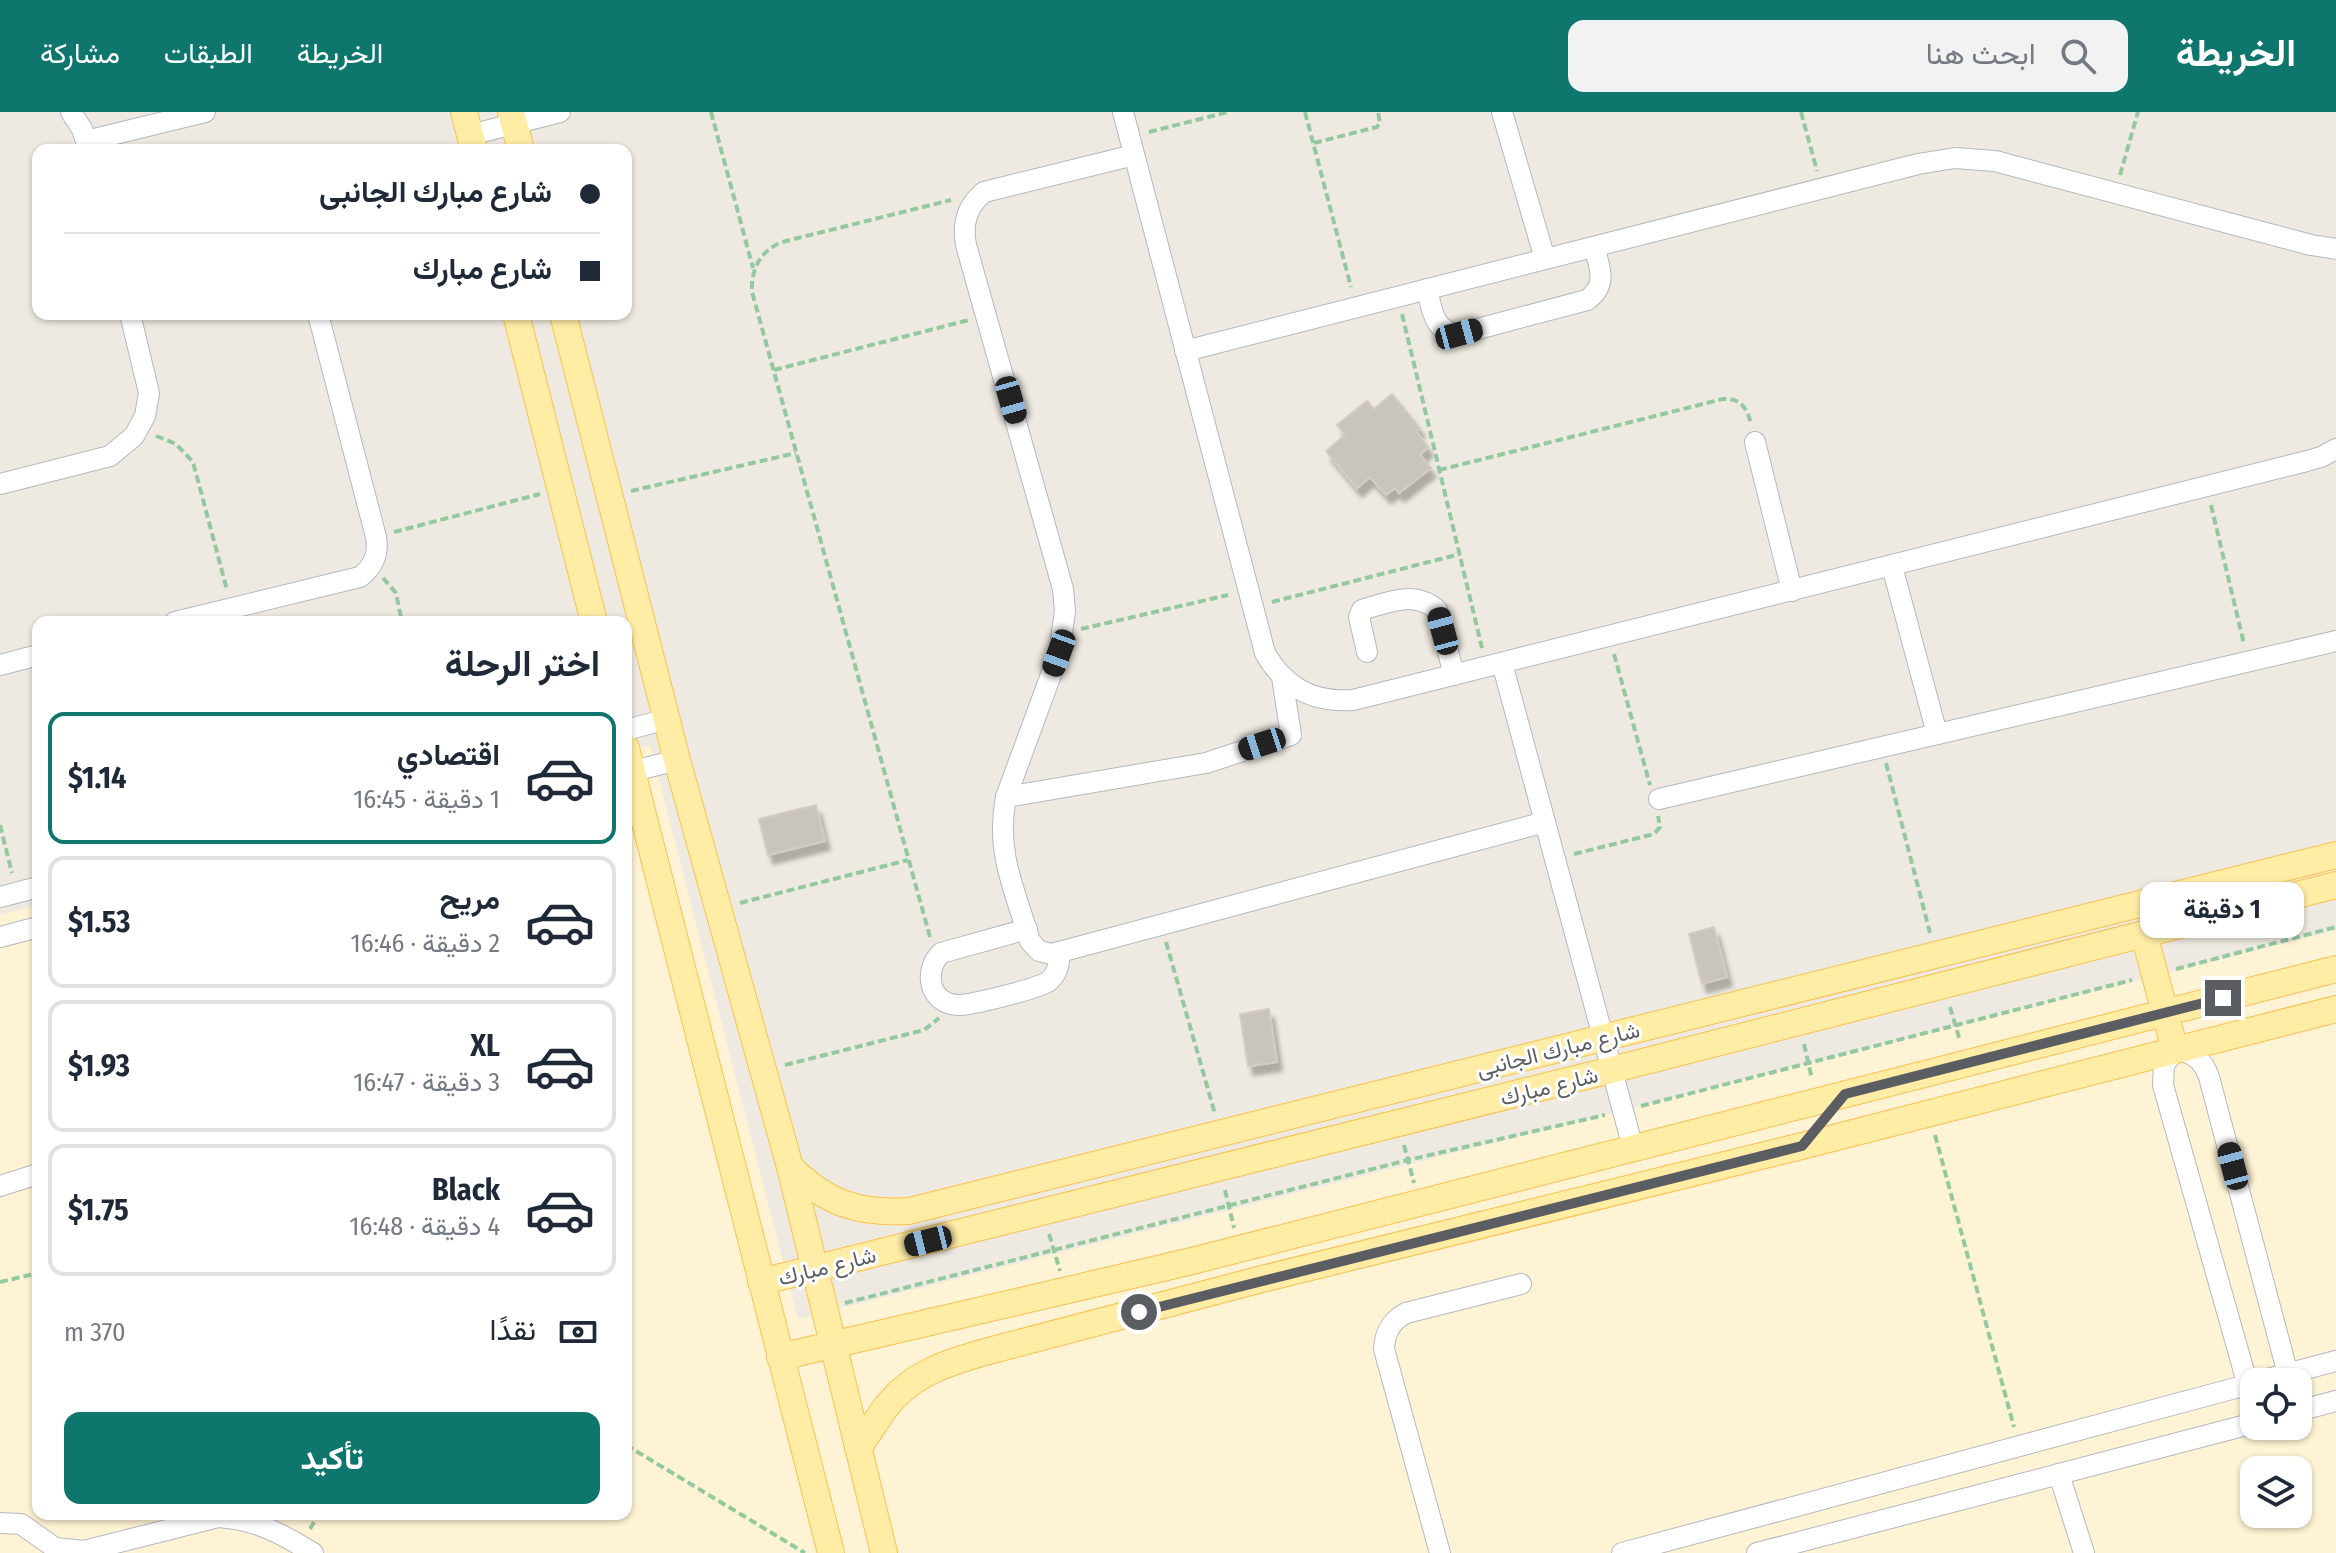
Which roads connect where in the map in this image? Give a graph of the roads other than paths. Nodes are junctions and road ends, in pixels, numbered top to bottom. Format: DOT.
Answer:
graph roads {
  1 [pos="71,112"];
  2 [pos="205,112"];
  3 [pos="560,112"];
  4 [pos="1123,112"];
  5 [pos="1502,112"];
  6 [pos="512,118"];
  7 [pos="469,132"];
  8 [pos="87,144"];
  9 [pos="92,144"];
  10 [pos="519,144"];
  11 [pos="1132,146"];
  12 [pos="1594,247"];
  13 [pos="2336,249"];
  14 [pos="1545,259"];
  15 [pos="1427,289"];
  16 [pos="131,320"];
  17 [pos="320,320"];
  18 [pos="518,320"];
  19 [pos="565,320"];
  20 [pos="1185,351"];
  21 [pos="1755,442"];
  22 [pos="2336,449"];
  23 [pos="0,484"];
  24 [pos="1892,566"];
  25 [pos="1792,591"];
  26 [pos="199,616"];
  27 [pos="592,616"];
  28 [pos="2336,641"];
  29 [pos="1367,652"];
  30 [pos="32,657"];
  31 [pos="0,665"];
  32 [pos="1494,665"];
  33 [pos="1454,675"];
  34 [pos="1282,677"];
  35 [pos="667,719"];
  36 [pos="632,728"];
  37 [pos="1937,734"];
  38 [pos="677,760"];
  39 [pos="632,765"];
  40 [pos="632,781"];
  41 [pos="1006,797"];
  42 [pos="1655,798"];
  43 [pos="1545,822"];
  44 [pos="2336,855"];
  45 [pos="2336,885"];
  46 [pos="32,888"];
  47 [pos="9,894"];
  48 [pos="32,929"];
  49 [pos="1027,929"];
  50 [pos="2144,934"];
  51 [pos="0,937"];
  52 [pos="1059,952"];
  53 [pos="2336,969"];
  54 [pos="2336,1009"];
  55 [pos="2166,1013"];
  56 [pos="1603,1038"];
  57 [pos="2175,1050"];
  58 [pos="1611,1070"];
  59 [pos="1845,1094"];
  60 [pos="1802,1146"];
  61 [pos="1633,1148"];
  62 [pos="790,1167"];
  63 [pos="32,1176"];
  64 [pos="0,1186"];
  65 [pos="1188,1262"];
  66 [pos="814,1269"];
  67 [pos="1262,1279"];
  68 [pos="761,1282"];
  69 [pos="1521,1284"];
  70 [pos="831,1344"];
  71 [pos="780,1357"];
  72 [pos="2336,1361"];
  73 [pos="2248,1368"];
  74 [pos="2286,1368"];
  75 [pos="2312,1370"];
  76 [pos="2240,1386"];
  77 [pos="2336,1401"];
  78 [pos="2312,1407"];
  79 [pos="2240,1427"];
  80 [pos="858,1448"];
  81 [pos="2059,1474"];
  82 [pos="207,1520"];
  83 [pos="243,1520"];
  84 [pos="0,1523"];
  85 [pos="55,1548"];
  86 [pos="34,1553"];
  87 [pos="313,1553"];
  88 [pos="831,1553"];
  89 [pos="884,1553"];
  90 [pos="1440,1553"];
  91 [pos="1622,1553"];
  92 [pos="1757,1553"];
  93 [pos="2084,1553"];
  1 -- 8 [label="street"];
  2 -- 9 [label="street"];
  3 -- 6 [label="street"];
  4 -- 11 [label="street"];
  5 -- 14 [label="street"];
  6 -- 7 [label="street"];
  6 -- 10 [label="main road"];
  11 -- 20 [label="street"];
  11 -- 41 [label="street"];
  12 -- 13 [label="street"];
  12 -- 14 [label="street"];
  12 -- 15 [label="street"];
  14 -- 15 [label="street"];
  15 -- 20 [label="street"];
  16 -- 23 [label="street"];
  17 -- 26 [label="street"];
  18 -- 27 [label="main road"];
  19 -- 35 [label="main road"];
  20 -- 34 [label="street"];
  21 -- 25 [label="street"];
  22 -- 24 [label="street"];
  24 -- 25 [label="street"];
  24 -- 37 [label="street"];
  25 -- 32 [label="street"];
  28 -- 37 [label="street"];
  29 -- 33 [label="street"];
  30 -- 31 [label="street"];
  32 -- 33 [label="street"];
  32 -- 43 [label="street"];
  33 -- 34 [label="street"];
  34 -- 41 [label="street"];
  35 -- 36 [label="street"];
  35 -- 38 [label="main road"];
  37 -- 42 [label="street"];
  38 -- 39 [label="street"];
  38 -- 62 [label="main road"];
  40 -- 68 [label="main road"];
  41 -- 49 [label="street"];
  43 -- 52 [label="street"];
  43 -- 56 [label="street"];
  44 -- 56 [label="main road, شارع مبارك الجانبى"];
  45 -- 50 [label="main road, شارع مبارك"];
  46 -- 47 [label="street"];
  48 -- 51 [label="street"];
  49 -- 52 [label="street"];
  49 -- 52 [label="street"];
  50 -- 55 [label="main road"];
  50 -- 58 [label="main road, شارع مبارك"];
  53 -- 55 [label="main road"];
  54 -- 57 [label="main road"];
  55 -- 57 [label="main road"];
  55 -- 59 [label="main road"];
  56 -- 58 [label="street"];
  56 -- 62 [label="main road, شارع مبارك الجانبى"];
  57 -- 60 [label="main road"];
  57 -- 73 [label="street"];
  57 -- 74 [label="street"];
  58 -- 61 [label="street"];
  58 -- 66 [label="main road, شارع مبارك"];
  59 -- 60 [label="main road"];
  59 -- 61 [label="main road"];
  60 -- 67 [label="main road"];
  61 -- 65 [label="main road"];
  62 -- 66 [label="main road"];
  63 -- 64 [label="street"];
  65 -- 67 [label="main road"];
  65 -- 70 [label="main road"];
  66 -- 68 [label="main road, شارع مبارك"];
  66 -- 70 [label="main road"];
  67 -- 80 [label="main road"];
  68 -- 71 [label="main road"];
  69 -- 90 [label="street"];
  70 -- 71 [label="main road"];
  70 -- 80 [label="main road"];
  71 -- 88 [label="main road"];
  72 -- 75 [label="street"];
  76 -- 91 [label="street"];
  77 -- 78 [label="street"];
  79 -- 81 [label="street"];
  80 -- 89 [label="main road"];
  81 -- 92 [label="street"];
  81 -- 93 [label="street"];
  82 -- 85 [label="street"];
  83 -- 87 [label="street"];
  84 -- 85 [label="street"];
  85 -- 86 [label="street"];
}
